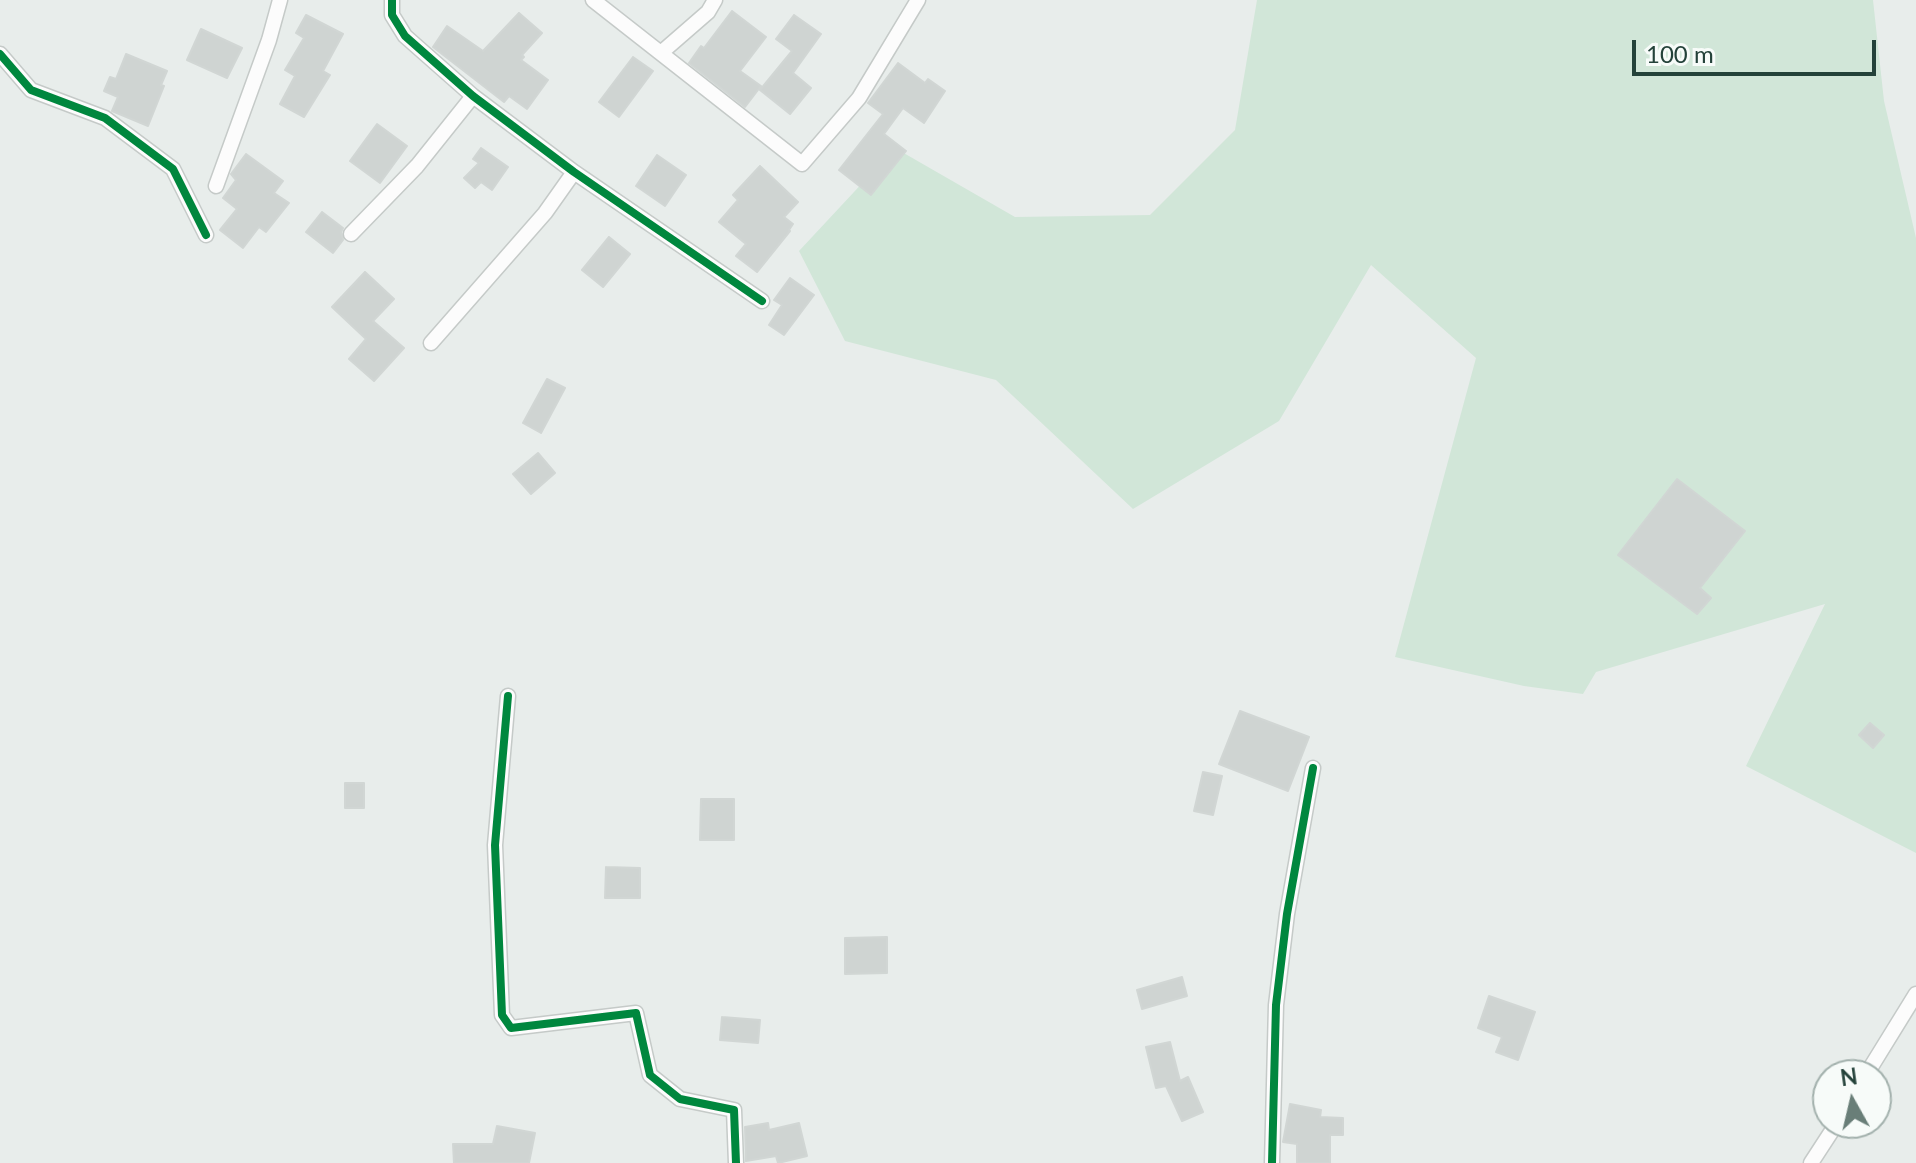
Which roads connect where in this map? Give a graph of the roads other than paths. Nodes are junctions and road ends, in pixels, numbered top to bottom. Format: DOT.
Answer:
graph roads {
  1 [pos="280,0"];
  2 [pos="392,0"];
  3 [pos="593,0"];
  4 [pos="715,0"];
  5 [pos="918,0"];
  6 [pos="662,52"];
  7 [pos="0,54"];
  8 [pos="473,96"];
  9 [pos="574,172"];
  10 [pos="216,186"];
  11 [pos="351,234"];
  12 [pos="206,235"];
  13 [pos="762,301"];
  14 [pos="431,343"];
  15 [pos="508,696"];
  16 [pos="1313,768"];
  17 [pos="1916,994"];
  18 [pos="1876,1059"];
  19 [pos="1827,1139"];
  20 [pos="736,1163"];
  21 [pos="1272,1163"];
  22 [pos="1811,1163"];
  1 -- 10 [label="street"];
  2 -- 8 [label="street"];
  3 -- 6 [label="street"];
  4 -- 6 [label="street"];
  5 -- 6 [label="street"];
  7 -- 12 [label="street"];
  8 -- 9 [label="street"];
  8 -- 11 [label="street"];
  9 -- 13 [label="street"];
  9 -- 14 [label="street"];
  15 -- 20 [label="street"];
  16 -- 21 [label="street"];
  17 -- 18 [label="street"];
  19 -- 22 [label="street"];
}
